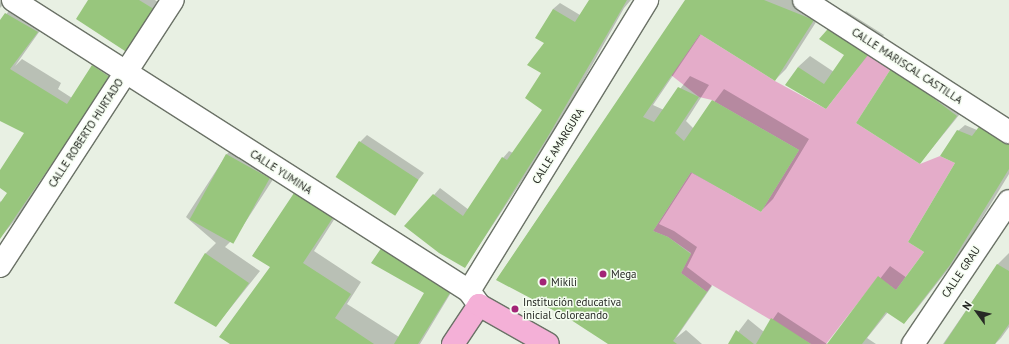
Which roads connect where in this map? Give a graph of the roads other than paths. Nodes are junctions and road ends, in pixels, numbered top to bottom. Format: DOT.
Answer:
graph roads {
  1 [pos="13,0"];
  2 [pos="173,0"];
  3 [pos="647,0"];
  4 [pos="804,0"];
  5 [pos="125,72"];
  6 [pos="1009,132"];
  7 [pos="1009,201"];
  8 [pos="0,266"];
  9 [pos="474,298"];
  10 [pos="453,344"];
  11 [pos="548,344"];
  12 [pos="912,344"];
  1 -- 5 [label="street, CALLE YUMINA"];
  2 -- 5 [label="street, CALLE ROBERTO HURTADO"];
  3 -- 9 [label="street, CALLE AMARGURA"];
  4 -- 6 [label="street, CALLE MARISCAL CASTILLA"];
  5 -- 8 [label="street, CALLE ROBERTO HURTADO"];
  5 -- 9 [label="street, CALLE YUMINA"];
  7 -- 12 [label="street, CALLE GRAU"];
  9 -- 10 [label="main road, CALLE AMARGURA"];
  9 -- 11 [label="main road, CALLE YUMINA"];
}
